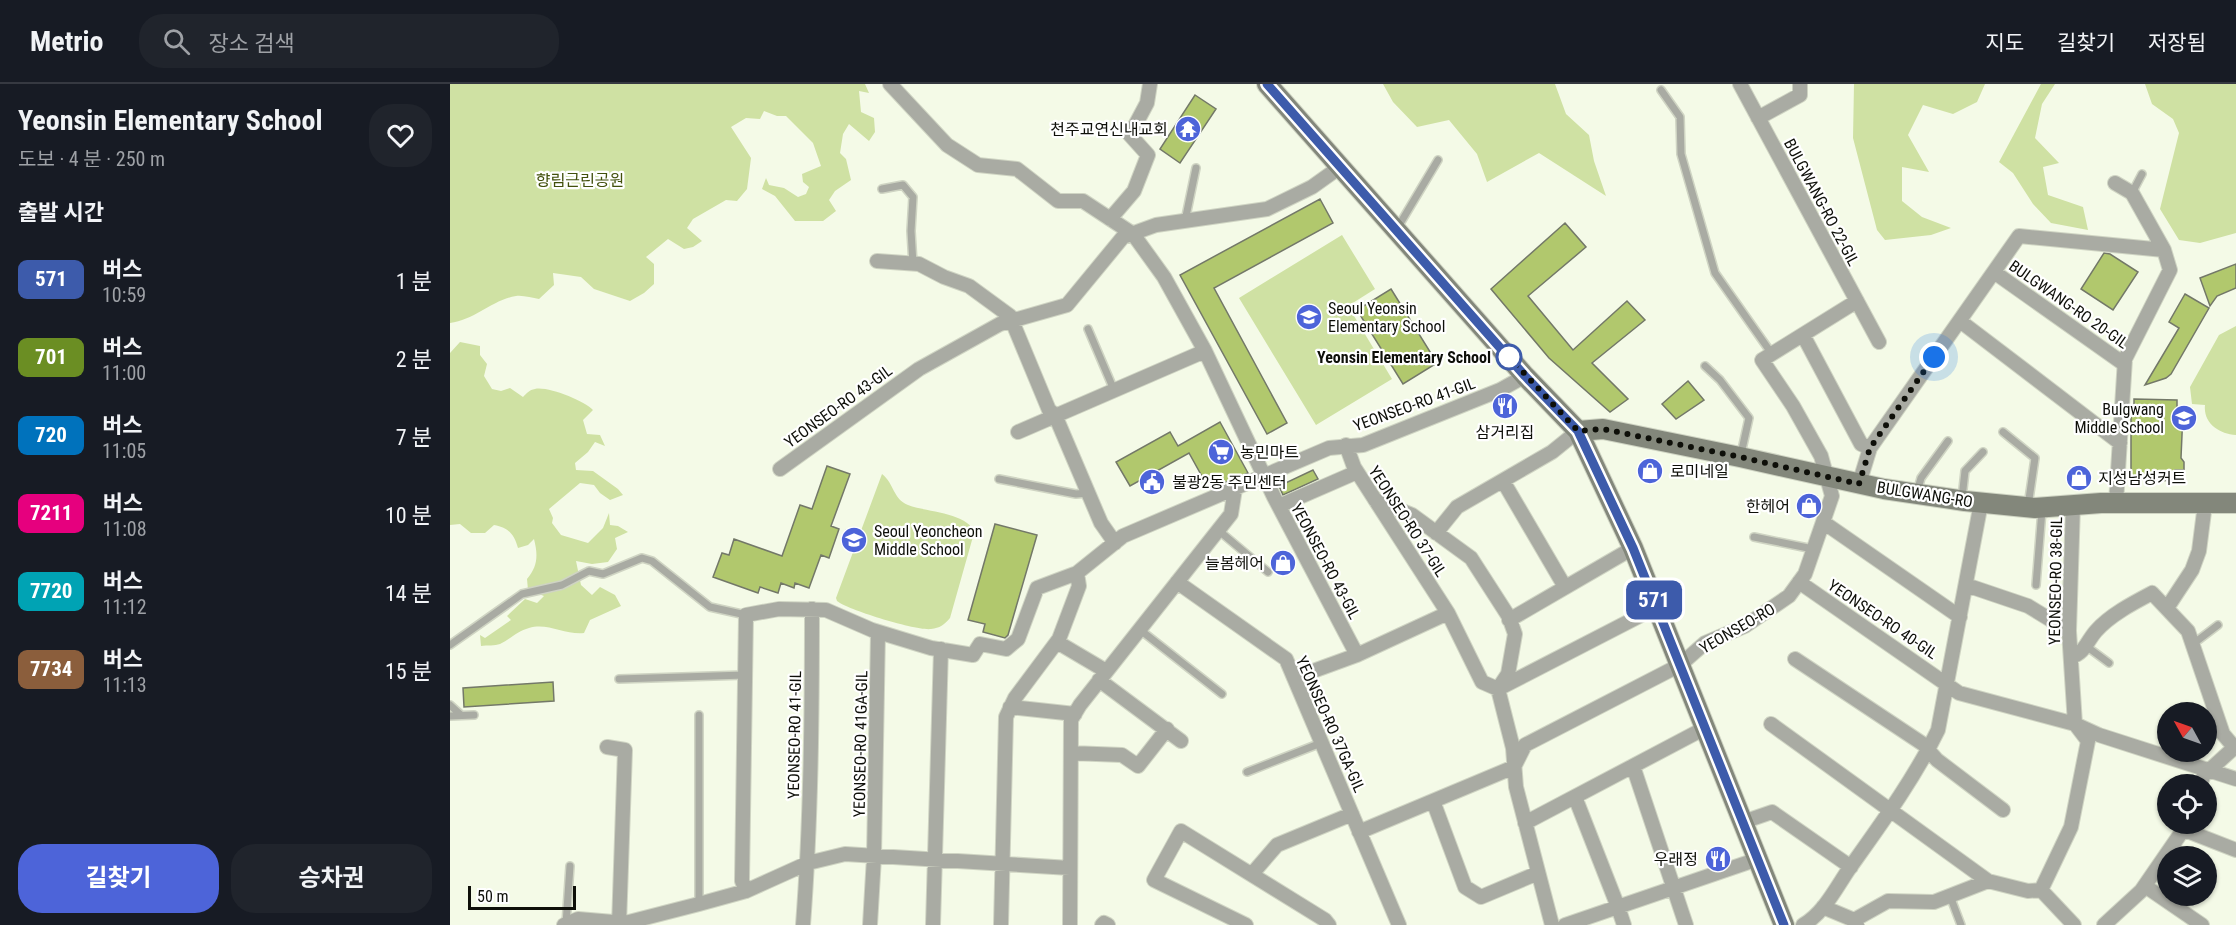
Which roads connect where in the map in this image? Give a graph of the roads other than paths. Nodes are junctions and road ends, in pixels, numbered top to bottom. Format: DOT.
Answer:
graph roads {
  1 [pos="890,84"];
  2 [pos="1150,84"];
  3 [pos="1267,84"];
  4 [pos="1740,84"];
  5 [pos="1800,84"];
  6 [pos="1661,90"];
  7 [pos="1758,118"];
  8 [pos="1438,160"];
  9 [pos="1340,167"];
  10 [pos="1196,168"];
  11 [pos="2142,174"];
  12 [pos="2115,183"];
  13 [pos="882,189"];
  14 [pos="2132,193"];
  15 [pos="1110,219"];
  16 [pos="1185,221"];
  17 [pos="1397,228"];
  18 [pos="1133,234"];
  19 [pos="2163,250"];
  20 [pos="877,261"];
  21 [pos="913,264"];
  22 [pos="1994,272"];
  23 [pos="1857,301"];
  24 [pos="1012,321"];
  25 [pos="1960,321"];
  26 [pos="1088,329"];
  27 [pos="1803,334"];
  28 [pos="1879,342"];
  29 [pos="1205,351"];
  30 [pos="1772,354"];
  31 [pos="2124,364"];
  32 [pos="1705,366"];
  33 [pos="1525,376"];
  34 [pos="1114,390"];
  35 [pos="1055,415"];
  36 [pos="1578,431"];
  37 [pos="1018,432"];
  38 [pos="2003,432"];
  39 [pos="1948,441"];
  40 [pos="2120,443"];
  41 [pos="1346,445"];
  42 [pos="1870,448"];
  43 [pos="1983,452"];
  44 [pos="1740,457"];
  45 [pos="780,469"];
  46 [pos="1357,472"];
  47 [pos="1265,476"];
  48 [pos="1828,477"];
  49 [pos="999,479"];
  50 [pos="1503,480"];
  51 [pos="1859,484"];
  52 [pos="1235,489"];
  53 [pos="1089,493"];
  54 [pos="1917,494"];
  55 [pos="1375,500"];
  56 [pos="1962,501"];
  57 [pos="1981,503"];
  58 [pos="2116,503"];
  59 [pos="2236,503"];
  60 [pos="2205,504"];
  61 [pos="2073,505"];
  62 [pos="1279,506"];
  63 [pos="2035,507"];
  64 [pos="1823,522"];
  65 [pos="1218,530"];
  66 [pos="1436,533"];
  67 [pos="1754,537"];
  68 [pos="1115,543"];
  69 [pos="1633,548"];
  70 [pos="1814,549"];
  71 [pos="1268,572"];
  72 [pos="1077,573"];
  73 [pos="1177,582"];
  74 [pos="1799,582"];
  75 [pos="1966,585"];
  76 [pos="2036,585"];
  77 [pos="1565,587"];
  78 [pos="1657,607"];
  79 [pos="2167,608"];
  80 [pos="812,609"];
  81 [pos="1448,613"];
  82 [pos="746,615"];
  83 [pos="1960,617"];
  84 [pos="1509,620"];
  85 [pos="2217,625"];
  86 [pos="1139,629"];
  87 [pos="2069,631"];
  88 [pos="878,632"];
  89 [pos="1057,642"];
  90 [pos="450,645"];
  91 [pos="2193,645"];
  92 [pos="2086,646"];
  93 [pos="941,649"];
  94 [pos="1357,655"];
  95 [pos="2071,657"];
  96 [pos="1795,659"];
  97 [pos="2109,663"];
  98 [pos="1680,665"];
  99 [pos="745,675"];
  100 [pos="1102,676"];
  101 [pos="1294,678"];
  102 [pos="620,679"];
  103 [pos="1947,683"];
  104 [pos="1498,689"];
  105 [pos="1222,694"];
  106 [pos="450,705"];
  107 [pos="1010,707"];
  108 [pos="1075,714"];
  109 [pos="461,715"];
  110 [pos="474,715"];
  111 [pos="699,715"];
  112 [pos="450,716"];
  113 [pos="1771,724"];
  114 [pos="2075,724"];
  115 [pos="1705,728"];
  116 [pos="1167,729"];
  117 [pos="1181,741"];
  118 [pos="1322,743"];
  119 [pos="607,747"];
  120 [pos="2235,747"];
  121 [pos="1928,750"];
  122 [pos="1071,753"];
  123 [pos="1633,766"];
  124 [pos="1514,767"];
  125 [pos="2208,771"];
  126 [pos="1247,772"];
  127 [pos="2206,774"];
  128 [pos="2236,779"];
  129 [pos="1575,797"];
  130 [pos="1433,801"];
  131 [pos="1890,809"];
  132 [pos="2003,810"];
  133 [pos="1352,814"];
  134 [pos="1743,822"];
  135 [pos="1525,823"];
  136 [pos="1359,832"];
  137 [pos="2178,834"];
  138 [pos="2201,834"];
  139 [pos="2236,850"];
  140 [pos="874,856"];
  141 [pos="1758,859"];
  142 [pos="936,860"];
  143 [pos="808,863"];
  144 [pos="1001,863"];
  145 [pos="570,866"];
  146 [pos="1851,867"];
  147 [pos="1070,868"];
  148 [pos="1538,873"];
  149 [pos="1252,874"];
  150 [pos="1988,881"];
  151 [pos="2145,886"];
  152 [pos="1674,887"];
  153 [pos="2041,890"];
  154 [pos="746,891"];
  155 [pos="1950,896"];
  156 [pos="699,904"];
  157 [pos="1618,907"];
  158 [pos="1823,907"];
  159 [pos="1855,923"];
  160 [pos="619,924"];
  161 [pos="565,925"];
  162 [pos="803,925"];
  163 [pos="870,925"];
  164 [pos="933,925"];
  165 [pos="1001,925"];
  166 [pos="1070,925"];
  167 [pos="1246,925"];
  168 [pos="1329,925"];
  169 [pos="1399,925"];
  170 [pos="1552,925"];
  171 [pos="1565,925"];
  172 [pos="1624,925"];
  173 [pos="1686,925"];
  174 [pos="1784,925"];
  175 [pos="1803,925"];
  176 [pos="1961,925"];
  177 [pos="2074,925"];
  178 [pos="2105,925"];
  179 [pos="2202,925"];
  1 -- 15 [label="street"];
  2 -- 15 [label="street"];
  3 -- 9 [label="main road, YEONSEO-RO"];
  4 -- 7 [label="street, BULGWANG-RO 22-GIL"];
  5 -- 7 [label="street"];
  6 -- 30 [label="lane"];
  7 -- 23 [label="street, BULGWANG-RO 22-GIL"];
  8 -- 17 [label="lane"];
  9 -- 16 [label="street, YEONSEO-RO 43-GIL"];
  9 -- 17 [label="main road, YEONSEO-RO"];
  10 -- 16 [label="lane"];
  11 -- 14 [label="lane"];
  12 -- 14 [label="street"];
  13 -- 21 [label="lane"];
  14 -- 19 [label="street"];
  15 -- 18 [label="street"];
  16 -- 18 [label="street, YEONSEO-RO 43-GIL"];
  17 -- 33 [label="main road, YEONSEO-RO"];
  18 -- 24 [label="street, YEONSEO-RO 43-GIL"];
  18 -- 29 [label="street, YEONSEO-RO 43-GIL"];
  19 -- 22 [label="street, BULGWANG-RO 20-GIL"];
  19 -- 31 [label="street"];
  20 -- 21 [label="street"];
  21 -- 24 [label="street"];
  22 -- 25 [label="street, BULGWANG-RO 20-GIL"];
  22 -- 31 [label="street, BULGWANG-RO 20-GIL"];
  23 -- 27 [label="street"];
  23 -- 28 [label="street, BULGWANG-RO 22-GIL"];
  24 -- 35 [label="street"];
  24 -- 45 [label="street, YEONSEO-RO 43-GIL"];
  25 -- 40 [label="street"];
  25 -- 42 [label="street, BULGWANG-RO 20-GIL"];
  26 -- 34 [label="lane"];
  27 -- 30 [label="street"];
  27 -- 42 [label="street"];
  29 -- 34 [label="street"];
  29 -- 47 [label="street, YEONSEO-RO 43-GIL"];
  30 -- 48 [label="street"];
  31 -- 40 [label="street"];
  32 -- 44 [label="lane"];
  33 -- 36 [label="main road, YEONSEO-RO"];
  33 -- 41 [label="street, YEONSEO-RO 41-GIL"];
  34 -- 35 [label="street"];
  35 -- 37 [label="street"];
  35 -- 53 [label="street"];
  36 -- 44 [label="main road, BULGWANG-RO"];
  36 -- 50 [label="street"];
  36 -- 69 [label="main road, YEONSEO-RO"];
  38 -- 63 [label="lane"];
  39 -- 54 [label="lane"];
  40 -- 58 [label="street"];
  41 -- 46 [label="street, YEONSEO-RO 37-GIL"];
  41 -- 47 [label="street, YEONSEO-RO 41-GIL"];
  42 -- 51 [label="street, BULGWANG-RO 20-GIL"];
  43 -- 56 [label="lane"];
  44 -- 48 [label="main road, BULGWANG-RO"];
  46 -- 55 [label="street, YEONSEO-RO 37-GIL"];
  46 -- 62 [label="street"];
  47 -- 52 [label="street, YEONSEO-RO 41-GIL"];
  47 -- 62 [label="street, YEONSEO-RO 43-GIL"];
  48 -- 51 [label="main road, BULGWANG-RO"];
  48 -- 64 [label="street, YEONSEO-RO"];
  49 -- 53 [label="lane"];
  50 -- 66 [label="street"];
  50 -- 77 [label="street"];
  51 -- 54 [label="main road, BULGWANG-RO"];
  52 -- 65 [label="street"];
  52 -- 68 [label="street, YEONSEO-RO 41-GIL"];
  53 -- 68 [label="street"];
  54 -- 56 [label="main road, BULGWANG-RO"];
  55 -- 66 [label="street, YEONSEO-RO 37-GIL"];
  55 -- 81 [label="street, YEONSEO-RO 37-GIL"];
  56 -- 57 [label="main road, BULGWANG-RO"];
  57 -- 63 [label="main road, BULGWANG-RO"];
  57 -- 75 [label="street, YEONSEO-RO 40-GIL"];
  58 -- 60 [label="main road, BULGWANG-RO"];
  58 -- 61 [label="main road, BULGWANG-RO"];
  59 -- 60 [label="main road, BULGWANG-RO"];
  60 -- 79 [label="street"];
  61 -- 63 [label="main road, BULGWANG-RO"];
  61 -- 87 [label="street, YEONSEO-RO 38-GIL"];
  62 -- 94 [label="street, YEONSEO-RO 43-GIL"];
  63 -- 76 [label="lane"];
  64 -- 70 [label="street, YEONSEO-RO"];
  64 -- 83 [label="street"];
  65 -- 71 [label="lane"];
  65 -- 73 [label="street"];
  66 -- 84 [label="street, YEONSEO-RO 37-GIL"];
  67 -- 70 [label="lane"];
  68 -- 72 [label="street, YEONSEO-RO 41-GIL"];
  69 -- 77 [label="street"];
  69 -- 78 [label="main road, YEONSEO-RO"];
  70 -- 74 [label="street, YEONSEO-RO"];
  72 -- 89 [label="street"];
  72 -- 93 [label="street, YEONSEO-RO 41-GIL"];
  73 -- 86 [label="street"];
  73 -- 101 [label="street, YEONSEO-RO 37GA-GIL"];
  74 -- 98 [label="street, YEONSEO-RO"];
  74 -- 103 [label="street, YEONSEO-RO 40-GIL"];
  75 -- 83 [label="street, YEONSEO-RO 40-GIL"];
  75 -- 87 [label="street"];
  77 -- 84 [label="street"];
  78 -- 98 [label="main road, YEONSEO-RO"];
  78 -- 104 [label="street"];
  79 -- 91 [label="street, YEONSEO-RO 38-GIL"];
  79 -- 92 [label="street, YEONSEO-RO 38-GIL"];
  80 -- 82 [label="street, YEONSEO-RO 41-GIL"];
  80 -- 88 [label="street, YEONSEO-RO 41-GIL"];
  80 -- 143 [label="street, YEONSEO-RO 41-GIL"];
  81 -- 94 [label="street"];
  81 -- 104 [label="street, YEONSEO-RO 37-GIL"];
  82 -- 90 [label="lane, YEONSEO-RO 41-GIL"];
  82 -- 99 [label="street"];
  83 -- 103 [label="street, YEONSEO-RO 40-GIL"];
  84 -- 104 [label="street, YEONSEO-RO 37-GIL"];
  85 -- 91 [label="lane"];
  86 -- 100 [label="street"];
  86 -- 105 [label="lane"];
  87 -- 95 [label="street, YEONSEO-RO 38-GIL"];
  88 -- 93 [label="street, YEONSEO-RO 41-GIL"];
  88 -- 140 [label="street, YEONSEO-RO 41GA-GIL"];
  89 -- 100 [label="street"];
  89 -- 107 [label="street"];
  91 -- 120 [label="street, YEONSEO-RO 38-GIL"];
  92 -- 95 [label="street, YEONSEO-RO 38-GIL"];
  92 -- 97 [label="lane"];
  93 -- 142 [label="street"];
  94 -- 101 [label="street"];
  95 -- 114 [label="street, YEONSEO-RO 38-GIL"];
  96 -- 121 [label="street"];
  98 -- 115 [label="main road, YEONSEO-RO"];
  98 -- 124 [label="street, YEONSEO-RO"];
  99 -- 102 [label="lane"];
  99 -- 154 [label="street"];
  100 -- 108 [label="street"];
  100 -- 116 [label="street"];
  101 -- 118 [label="street, YEONSEO-RO 37GA-GIL"];
  103 -- 114 [label="street, YEONSEO-RO 40-GIL"];
  103 -- 121 [label="street, YEONSEO-RO 40-GIL"];
  104 -- 124 [label="street"];
  106 -- 109 [label="lane"];
  107 -- 108 [label="street"];
  107 -- 144 [label="street"];
  108 -- 122 [label="street"];
  109 -- 110 [label="lane"];
  109 -- 112 [label="lane"];
  111 -- 156 [label="lane"];
  113 -- 131 [label="street"];
  114 -- 125 [label="street, YEONSEO-RO 40-GIL"];
  114 -- 153 [label="street, YEONSEO-RO 38-GIL"];
  115 -- 123 [label="street"];
  115 -- 134 [label="main road, YEONSEO-RO"];
  116 -- 117 [label="street"];
  116 -- 122 [label="street"];
  118 -- 126 [label="lane"];
  118 -- 133 [label="street, YEONSEO-RO 37GA-GIL"];
  119 -- 160 [label="street"];
  120 -- 125 [label="street, YEONSEO-RO 38-GIL"];
  121 -- 131 [label="street, YEONSEO-RO 40-GIL"];
  121 -- 132 [label="street"];
  122 -- 147 [label="street"];
  123 -- 129 [label="street"];
  123 -- 152 [label="street"];
  124 -- 130 [label="street"];
  124 -- 135 [label="street"];
  125 -- 127 [label="street, YEONSEO-RO 38-GIL"];
  125 -- 128 [label="street, YEONSEO-RO 40-GIL"];
  129 -- 135 [label="street"];
  129 -- 157 [label="street"];
  130 -- 136 [label="street"];
  130 -- 148 [label="street"];
  131 -- 146 [label="street, YEONSEO-RO 40-GIL"];
  131 -- 150 [label="street"];
  133 -- 136 [label="street, YEONSEO-RO 37GA-GIL"];
  133 -- 149 [label="street"];
  134 -- 141 [label="main road, YEONSEO-RO"];
  134 -- 146 [label="street"];
  135 -- 148 [label="street"];
  136 -- 169 [label="street, YEONSEO-RO 37GA-GIL"];
  137 -- 151 [label="street"];
  138 -- 139 [label="street"];
  140 -- 142 [label="street"];
  140 -- 143 [label="street"];
  140 -- 163 [label="street, YEONSEO-RO 41GA-GIL"];
  141 -- 152 [label="street"];
  141 -- 174 [label="main road, YEONSEO-RO"];
  142 -- 144 [label="street"];
  142 -- 164 [label="street"];
  143 -- 154 [label="street"];
  143 -- 162 [label="street, YEONSEO-RO 41-GIL"];
  144 -- 147 [label="street"];
  144 -- 165 [label="street"];
  145 -- 161 [label="lane"];
  146 -- 158 [label="street, YEONSEO-RO 40-GIL"];
  147 -- 166 [label="street"];
  148 -- 170 [label="street"];
  149 -- 167 [label="street"];
  149 -- 168 [label="street"];
  150 -- 153 [label="street"];
  150 -- 155 [label="street"];
  151 -- 178 [label="street"];
  151 -- 179 [label="street"];
  152 -- 157 [label="street"];
  152 -- 173 [label="street"];
  153 -- 177 [label="street"];
  154 -- 156 [label="street"];
  155 -- 159 [label="street"];
  155 -- 176 [label="lane"];
  156 -- 160 [label="street"];
  157 -- 171 [label="street"];
  157 -- 172 [label="street"];
  158 -- 159 [label="street"];
  158 -- 175 [label="street, YEONSEO-RO 40-GIL"];
  160 -- 161 [label="street"];
}
